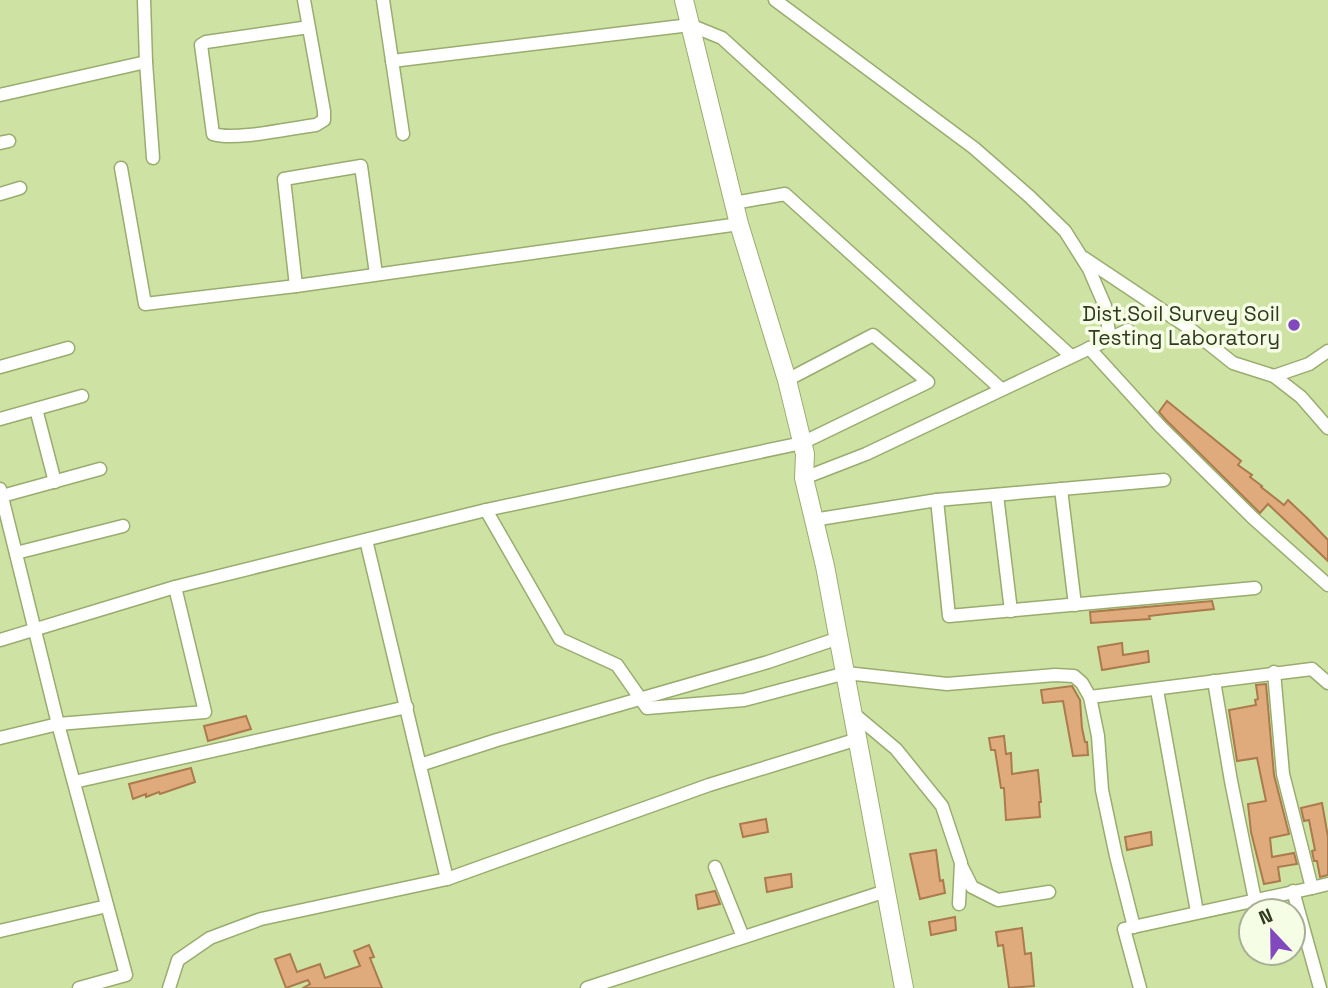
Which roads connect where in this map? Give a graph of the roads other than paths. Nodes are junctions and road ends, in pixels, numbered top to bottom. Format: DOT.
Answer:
graph roads {
  1 [pos="144,0"];
  2 [pos="304,0"];
  3 [pos="383,0"];
  4 [pos="684,0"];
  5 [pos="775,0"];
  6 [pos="690,25"];
  7 [pos="309,27"];
  8 [pos="392,61"];
  9 [pos="146,62"];
  10 [pos="0,95"];
  11 [pos="403,134"];
  12 [pos="153,158"];
  13 [pos="121,168"];
  14 [pos="20,188"];
  15 [pos="0,194"];
  16 [pos="734,203"];
  17 [pos="739,224"];
  18 [pos="1080,255"];
  19 [pos="376,274"];
  20 [pos="296,286"];
  21 [pos="1128,330"];
  22 [pos="1110,339"];
  23 [pos="68,348"];
  24 [pos="1089,348"];
  25 [pos="1328,351"];
  26 [pos="1072,356"];
  27 [pos="0,367"];
  28 [pos="1274,376"];
  29 [pos="787,380"];
  30 [pos="1001,389"];
  31 [pos="82,396"];
  32 [pos="36,409"];
  33 [pos="0,419"];
  34 [pos="1328,428"];
  35 [pos="802,443"];
  36 [pos="100,469"];
  37 [pos="804,478"];
  38 [pos="1164,480"];
  39 [pos="55,482"];
  40 [pos="1061,489"];
  41 [pos="1,493"];
  42 [pos="997,495"];
  43 [pos="937,500"];
  44 [pos="486,510"];
  45 [pos="813,520"];
  46 [pos="123,526"];
  47 [pos="366,540"];
  48 [pos="16,552"];
  49 [pos="1328,585"];
  50 [pos="175,587"];
  51 [pos="1255,588"];
  52 [pos="1075,605"];
  53 [pos="1011,611"];
  54 [pos="36,630"];
  55 [pos="839,638"];
  56 [pos="0,640"];
  57 [pos="1274,672"];
  58 [pos="846,673"];
  59 [pos="1214,681"];
  60 [pos="1328,682"];
  61 [pos="1157,690"];
  62 [pos="639,697"];
  63 [pos="1090,697"];
  64 [pos="407,707"];
  65 [pos="853,713"];
  66 [pos="58,724"];
  67 [pos="0,738"];
  68 [pos="858,739"];
  69 [pos="421,765"];
  70 [pos="74,782"];
  71 [pos="961,863"];
  72 [pos="716,867"];
  73 [pos="447,879"];
  74 [pos="1328,884"];
  75 [pos="1312,888"];
  76 [pos="886,891"];
  77 [pos="1293,891"];
  78 [pos="1049,892"];
  79 [pos="1254,897"];
  80 [pos="1268,897"];
  81 [pos="959,904"];
  82 [pos="1237,904"];
  83 [pos="107,906"];
  84 [pos="1198,912"];
  85 [pos="1134,927"];
  86 [pos="0,931"];
  87 [pos="743,937"];
  88 [pos="127,982"];
  89 [pos="79,988"];
  90 [pos="169,988"];
  91 [pos="587,988"];
  92 [pos="904,988"];
  93 [pos="1140,988"];
  94 [pos="1320,988"];
  1 -- 9 [label="street"];
  2 -- 7 [label="street"];
  3 -- 8 [label="street"];
  4 -- 6 [label="street"];
  5 -- 18 [label="street"];
  6 -- 8 [label="street"];
  6 -- 16 [label="street"];
  6 -- 26 [label="street"];
  7 -- 7 [label="street"];
  8 -- 11 [label="street"];
  9 -- 10 [label="street"];
  9 -- 12 [label="street"];
  13 -- 20 [label="street"];
  14 -- 15 [label="street"];
  16 -- 17 [label="street"];
  16 -- 30 [label="street"];
  17 -- 19 [label="street"];
  17 -- 29 [label="street"];
  18 -- 22 [label="street"];
  18 -- 28 [label="street"];
  19 -- 20 [label="street"];
  19 -- 20 [label="street"];
  21 -- 22 [label="street"];
  22 -- 24 [label="street"];
  23 -- 27 [label="street"];
  24 -- 26 [label="street"];
  24 -- 49 [label="street"];
  25 -- 28 [label="street"];
  26 -- 30 [label="street"];
  28 -- 34 [label="street"];
  29 -- 35 [label="street"];
  29 -- 35 [label="street"];
  30 -- 37 [label="street"];
  31 -- 32 [label="street"];
  32 -- 33 [label="street"];
  32 -- 39 [label="street"];
  35 -- 37 [label="street"];
  35 -- 44 [label="street"];
  36 -- 39 [label="street"];
  37 -- 45 [label="street"];
  38 -- 40 [label="street"];
  39 -- 41 [label="street"];
  40 -- 42 [label="street"];
  40 -- 52 [label="street"];
  41 -- 48 [label="street"];
  42 -- 43 [label="street"];
  42 -- 53 [label="street"];
  43 -- 45 [label="street"];
  43 -- 53 [label="street"];
  44 -- 47 [label="street"];
  44 -- 62 [label="street"];
  45 -- 55 [label="street"];
  46 -- 48 [label="street"];
  47 -- 50 [label="street"];
  47 -- 64 [label="street"];
  48 -- 54 [label="street"];
  50 -- 54 [label="street"];
  50 -- 66 [label="street"];
  51 -- 52 [label="street"];
  52 -- 53 [label="street"];
  54 -- 56 [label="street"];
  54 -- 66 [label="street"];
  55 -- 58 [label="street"];
  55 -- 62 [label="street"];
  57 -- 59 [label="street"];
  57 -- 60 [label="street"];
  57 -- 75 [label="street"];
  58 -- 62 [label="street"];
  58 -- 63 [label="street"];
  58 -- 65 [label="street"];
  59 -- 61 [label="street"];
  59 -- 79 [label="street"];
  61 -- 63 [label="street"];
  61 -- 84 [label="street"];
  62 -- 69 [label="street"];
  63 -- 85 [label="street"];
  64 -- 69 [label="street"];
  64 -- 70 [label="street"];
  65 -- 68 [label="street"];
  65 -- 71 [label="street"];
  66 -- 67 [label="street"];
  66 -- 70 [label="street"];
  68 -- 73 [label="street"];
  68 -- 76 [label="street"];
  69 -- 73 [label="street"];
  70 -- 83 [label="street"];
  71 -- 78 [label="street"];
  71 -- 81 [label="street"];
  72 -- 87 [label="street"];
  73 -- 90 [label="street"];
  74 -- 75 [label="street"];
  75 -- 77 [label="street"];
  76 -- 87 [label="street"];
  76 -- 92 [label="street"];
  77 -- 80 [label="street"];
  77 -- 94 [label="street"];
  82 -- 84 [label="street"];
  83 -- 86 [label="street"];
  83 -- 88 [label="street"];
  84 -- 85 [label="street"];
  85 -- 93 [label="street"];
  87 -- 91 [label="street"];
  88 -- 89 [label="street"];
}
